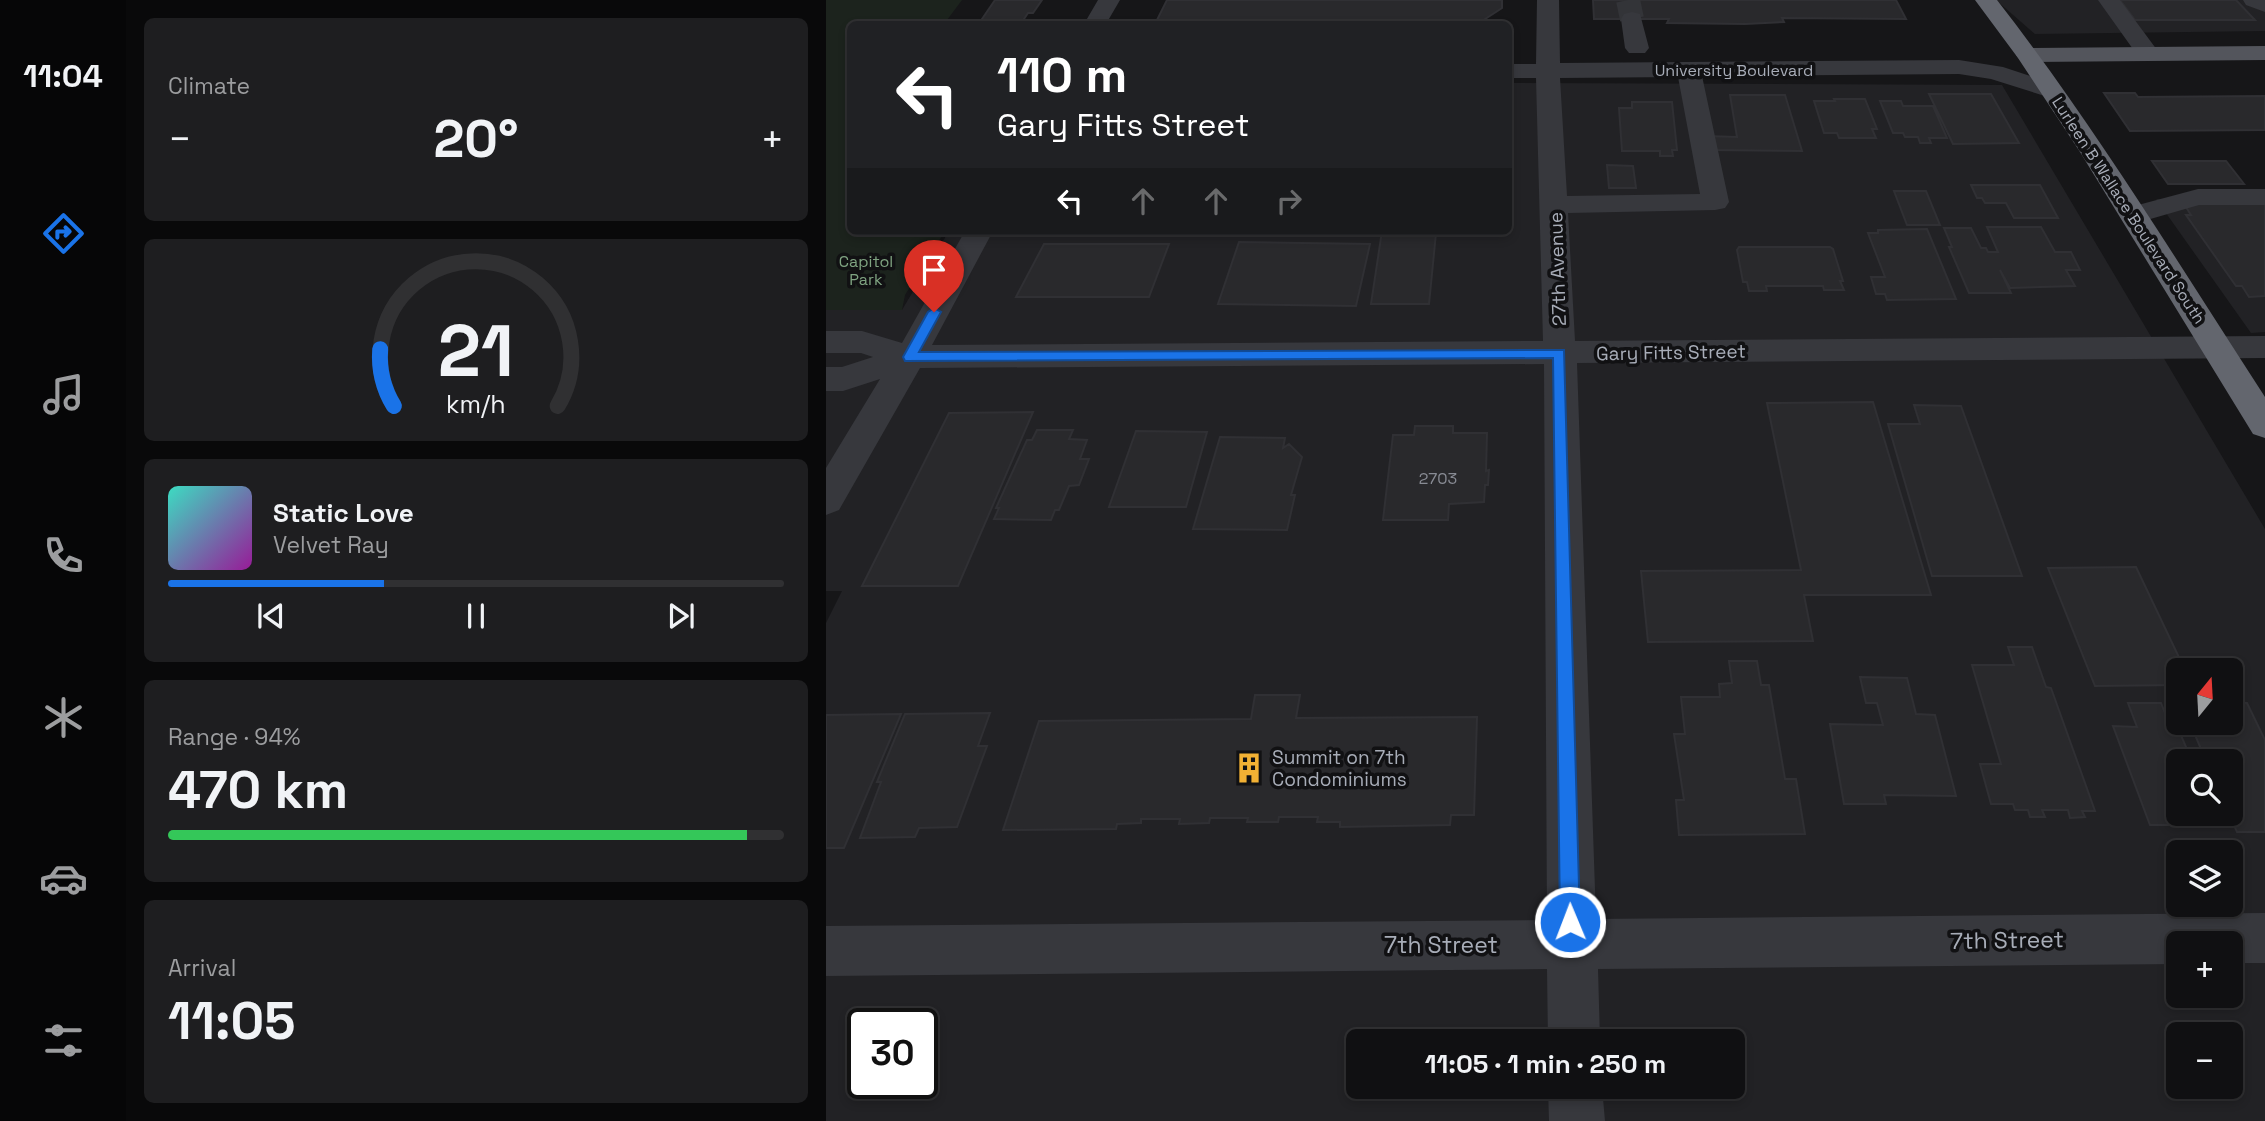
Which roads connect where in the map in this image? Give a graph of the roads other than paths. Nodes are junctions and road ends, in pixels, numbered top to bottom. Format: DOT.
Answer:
graph roads {
  1 [pos="1109,0"];
  2 [pos="1548,0"];
  3 [pos="1986,0"];
  4 [pos="2109,0"];
  5 [pos="2254,0"];
  6 [pos="2265,5"];
  7 [pos="1097,21"];
  8 [pos="2265,53"];
  9 [pos="2148,54"];
  10 [pos="2028,55"];
  11 [pos="1540,56"];
  12 [pos="1952,58"];
  13 [pos="1512,69"];
  14 [pos="1689,70"];
  15 [pos="2051,91"];
  16 [pos="2265,197"];
  17 [pos="1555,205"];
  18 [pos="2133,215"];
  19 [pos="977,235"];
  20 [pos="826,342"];
  21 [pos="2217,347"];
  22 [pos="2265,347"];
  23 [pos="1560,353"];
  24 [pos="910,357"];
  25 [pos="826,379"];
  26 [pos="2265,425"];
  27 [pos="826,500"];
  28 [pos="2265,938"];
  29 [pos="1570,944"];
  30 [pos="826,951"];
  31 [pos="1574,1029"];
  32 [pos="1576,1099"];
  33 [pos="1577,1121"];
  1 -- 7 [label="street"];
  2 -- 11 [label="street, 27th Avenue"];
  3 -- 10 [label="highway, Lurleen B Wallace Boulevard South"];
  4 -- 9 [label="street"];
  5 -- 6 [label="street"];
  8 -- 9 [label="main road, University Boulevard"];
  9 -- 10 [label="main road, University Boulevard"];
  10 -- 12 [label="street, University Boulevard"];
  10 -- 15 [label="highway, Lurleen B Wallace Boulevard South"];
  11 -- 12 [label="street, University Boulevard"];
  11 -- 13 [label="street, University Boulevard"];
  11 -- 14 [label="street, University Boulevard"];
  11 -- 17 [label="street, 27th Avenue"];
  12 -- 14 [label="street, University Boulevard"];
  12 -- 15 [label="street, University Boulevard"];
  14 -- 17 [label="street"];
  15 -- 18 [label="highway, Lurleen B Wallace Boulevard South"];
  16 -- 18 [label="street"];
  17 -- 23 [label="street, 27th Avenue"];
  18 -- 21 [label="highway, Lurleen B Wallace Boulevard South"];
  19 -- 24 [label="street"];
  20 -- 24 [label="street, Gary Fitts Street"];
  21 -- 22 [label="street, Gary Fitts Street"];
  21 -- 23 [label="street, Gary Fitts Street"];
  21 -- 26 [label="highway, Lurleen B Wallace Boulevard South"];
  23 -- 24 [label="street, Gary Fitts Street"];
  23 -- 29 [label="street, 27th Avenue"];
  24 -- 25 [label="street, Gary Fitts Street"];
  24 -- 27 [label="street"];
  28 -- 29 [label="street, 7th Street"];
  29 -- 30 [label="street, 7th Street"];
  29 -- 31 [label="street, 27th Avenue"];
  32 -- 33 [label="street"];
}
